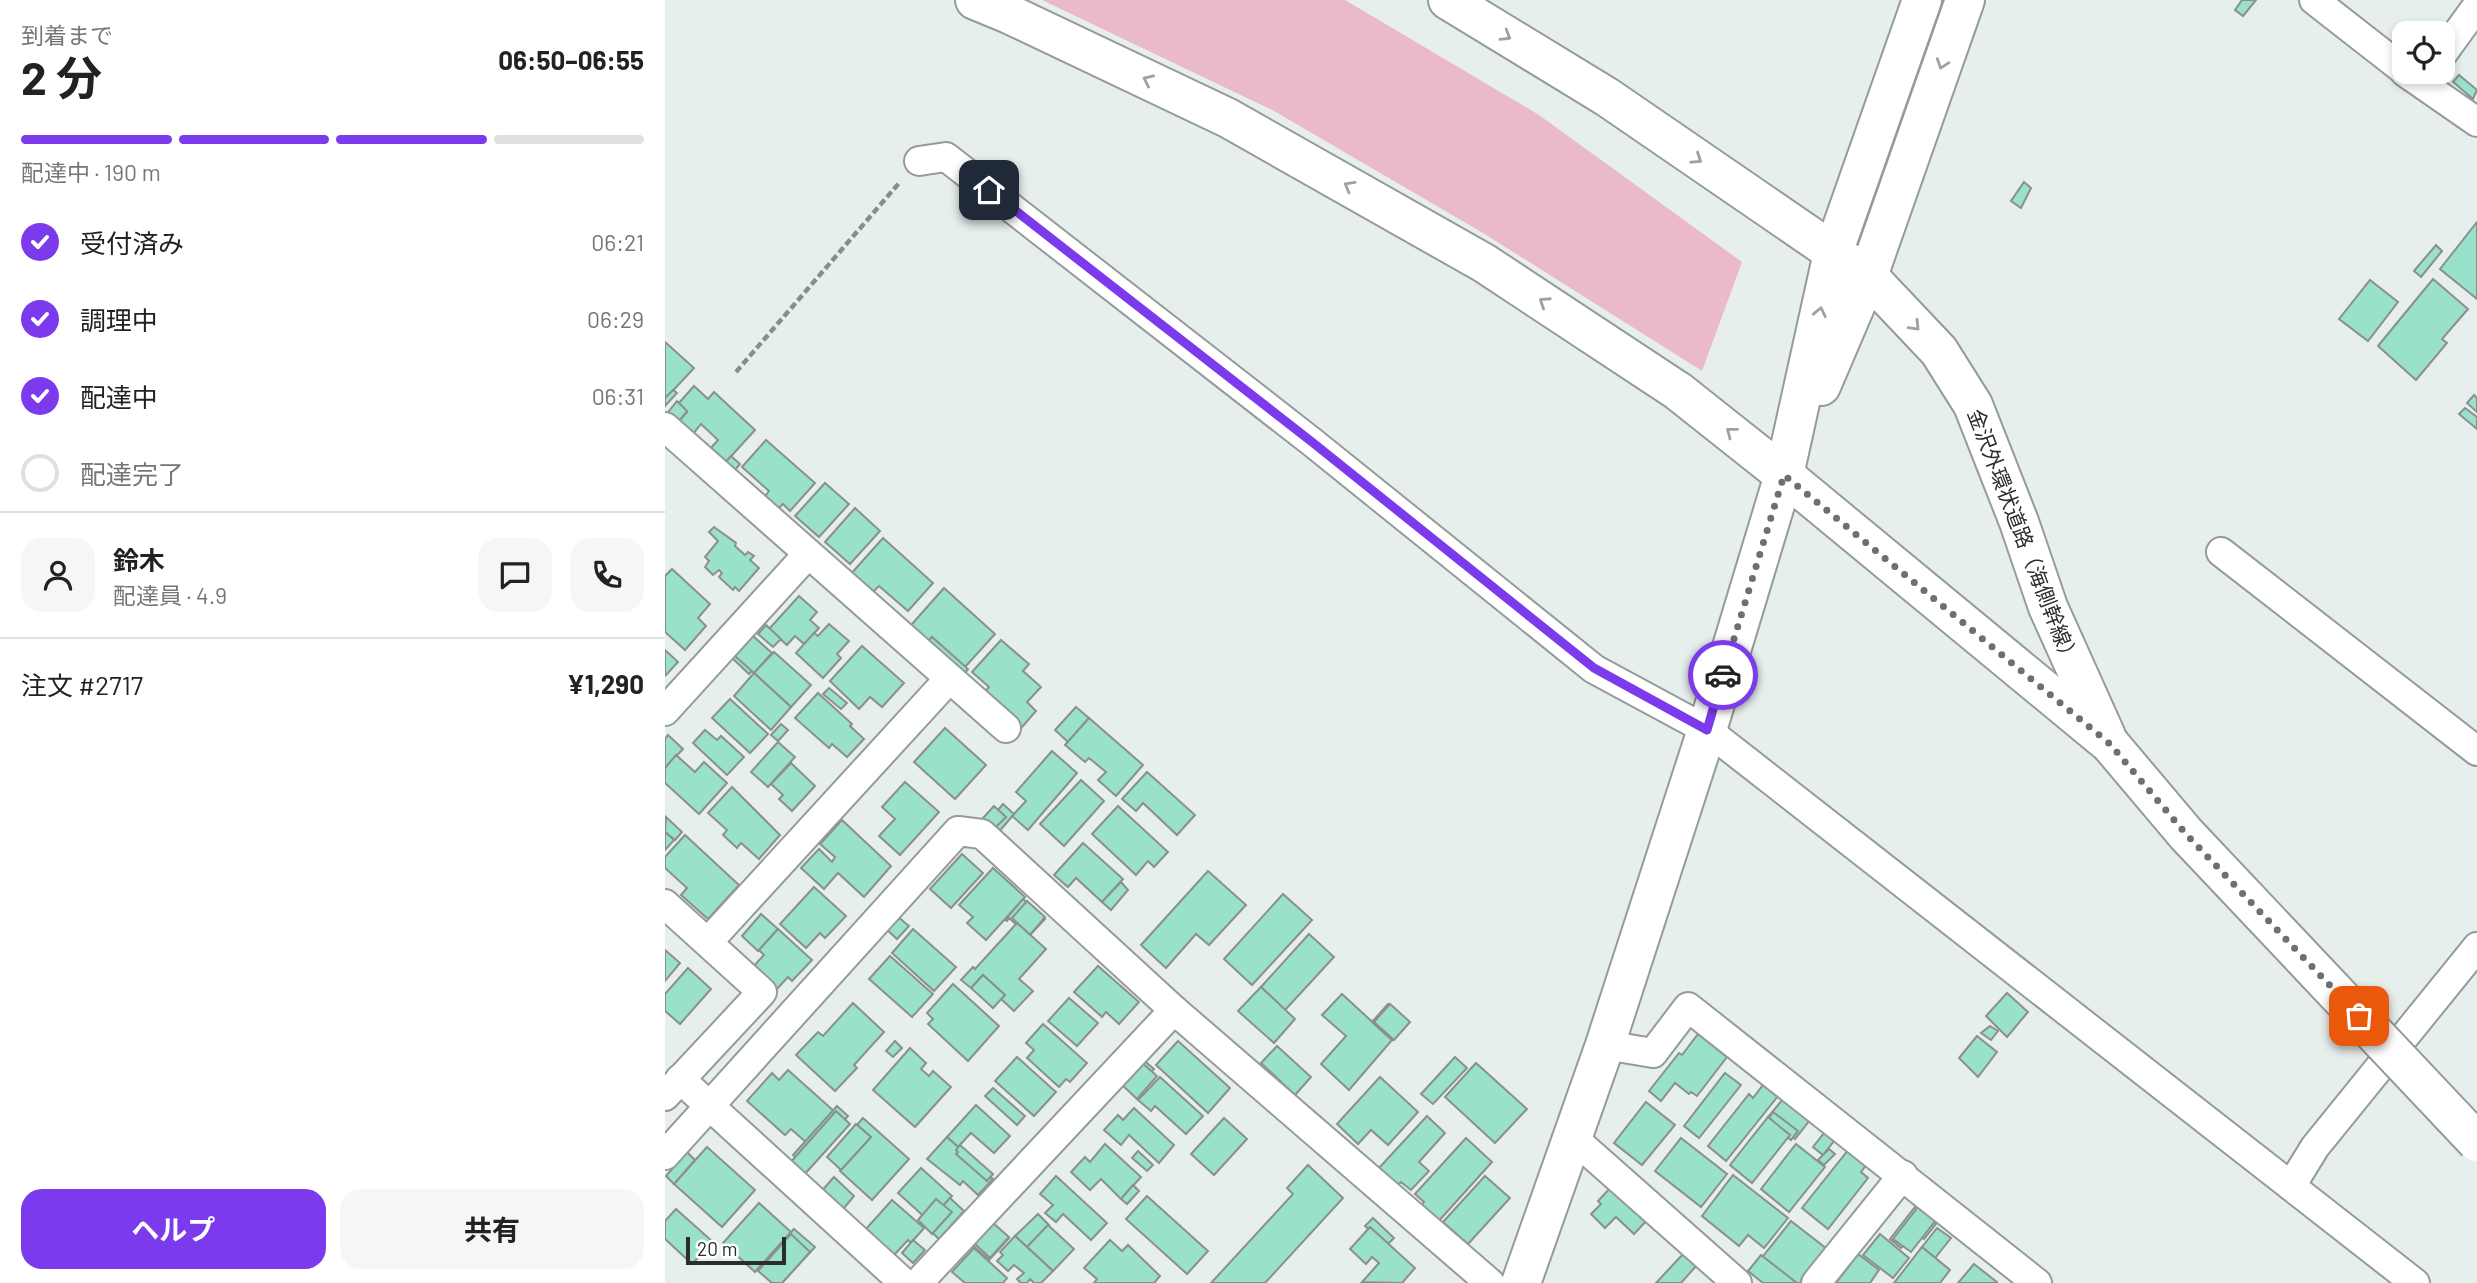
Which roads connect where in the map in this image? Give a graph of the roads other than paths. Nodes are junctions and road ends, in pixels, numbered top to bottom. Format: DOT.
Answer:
graph roads {
  1 [pos="975,0"];
  2 [pos="1448,0"];
  3 [pos="1922,0"];
  4 [pos="1965,0"];
  5 [pos="2314,0"];
  6 [pos="2477,6"];
  7 [pos="2455,36"];
  8 [pos="2392,58"];
  9 [pos="2427,84"];
  10 [pos="2477,122"];
  11 [pos="919,160"];
  12 [pos="1833,253"];
  13 [pos="1868,276"];
  14 [pos="665,427"];
  15 [pos="1784,475"];
  16 [pos="2221,552"];
  17 [pos="808,554"];
  18 [pos="949,679"];
  19 [pos="665,712"];
  20 [pos="1006,729"];
  21 [pos="1707,730"];
  22 [pos="2110,744"];
  23 [pos="2477,751"];
  24 [pos="665,904"];
  25 [pos="708,942"];
  26 [pos="2477,947"];
  27 [pos="1174,1010"];
  28 [pos="1605,1045"];
  29 [pos="673,1088"];
  30 [pos="709,1106"];
  31 [pos="1572,1137"];
  32 [pos="2477,1142"];
  33 [pos="665,1155"];
  34 [pos="1903,1175"];
  35 [pos="2291,1186"];
  36 [pos="904,1283"];
  37 [pos="918,1283"];
  38 [pos="1490,1283"];
  39 [pos="1521,1283"];
  40 [pos="1737,1283"];
  41 [pos="1816,1283"];
  42 [pos="2037,1283"];
  43 [pos="2415,1283"];
  15 -- 1 [label="street, 金沢外環状道路（海側幹線）, one-way"];
  2 -- 12 [label="street, 金沢外環状道路（海側幹線）, one-way"];
  3 -- 12 [label="street"];
  4 -- 13 [label="street, one-way"];
  5 -- 8 [label="street"];
  6 -- 7 [label="street"];
  9 -- 10 [label="street"];
  11 -- 21 [label="street"];
  12 -- 13 [label="street, 金沢外環状道路（海側幹線）"];
  15 -- 12 [label="street, one-way"];
  13 -- 15 [label="street"];
  13 -- 22 [label="street, 金沢外環状道路（海側幹線）, one-way"];
  14 -- 17 [label="street"];
  15 -- 21 [label="street"];
  15 -- 22 [label="street, 金沢外環状道路（海側幹線）"];
  16 -- 23 [label="street"];
  17 -- 18 [label="street"];
  17 -- 19 [label="street"];
  18 -- 20 [label="street"];
  18 -- 25 [label="street"];
  21 -- 28 [label="street"];
  21 -- 35 [label="street"];
  22 -- 32 [label="street, 金沢外環状道路（海側幹線）, bridge"];
  24 -- 25 [label="street"];
  25 -- 29 [label="street"];
  26 -- 35 [label="street"];
  27 -- 30 [label="street"];
  27 -- 37 [label="street"];
  27 -- 38 [label="street"];
  28 -- 31 [label="street"];
  28 -- 34 [label="street"];
  29 -- 30 [label="street"];
  30 -- 33 [label="street"];
  30 -- 36 [label="street"];
  31 -- 39 [label="street"];
  31 -- 40 [label="street"];
  34 -- 41 [label="street"];
  34 -- 42 [label="street"];
  35 -- 43 [label="street"];
}
